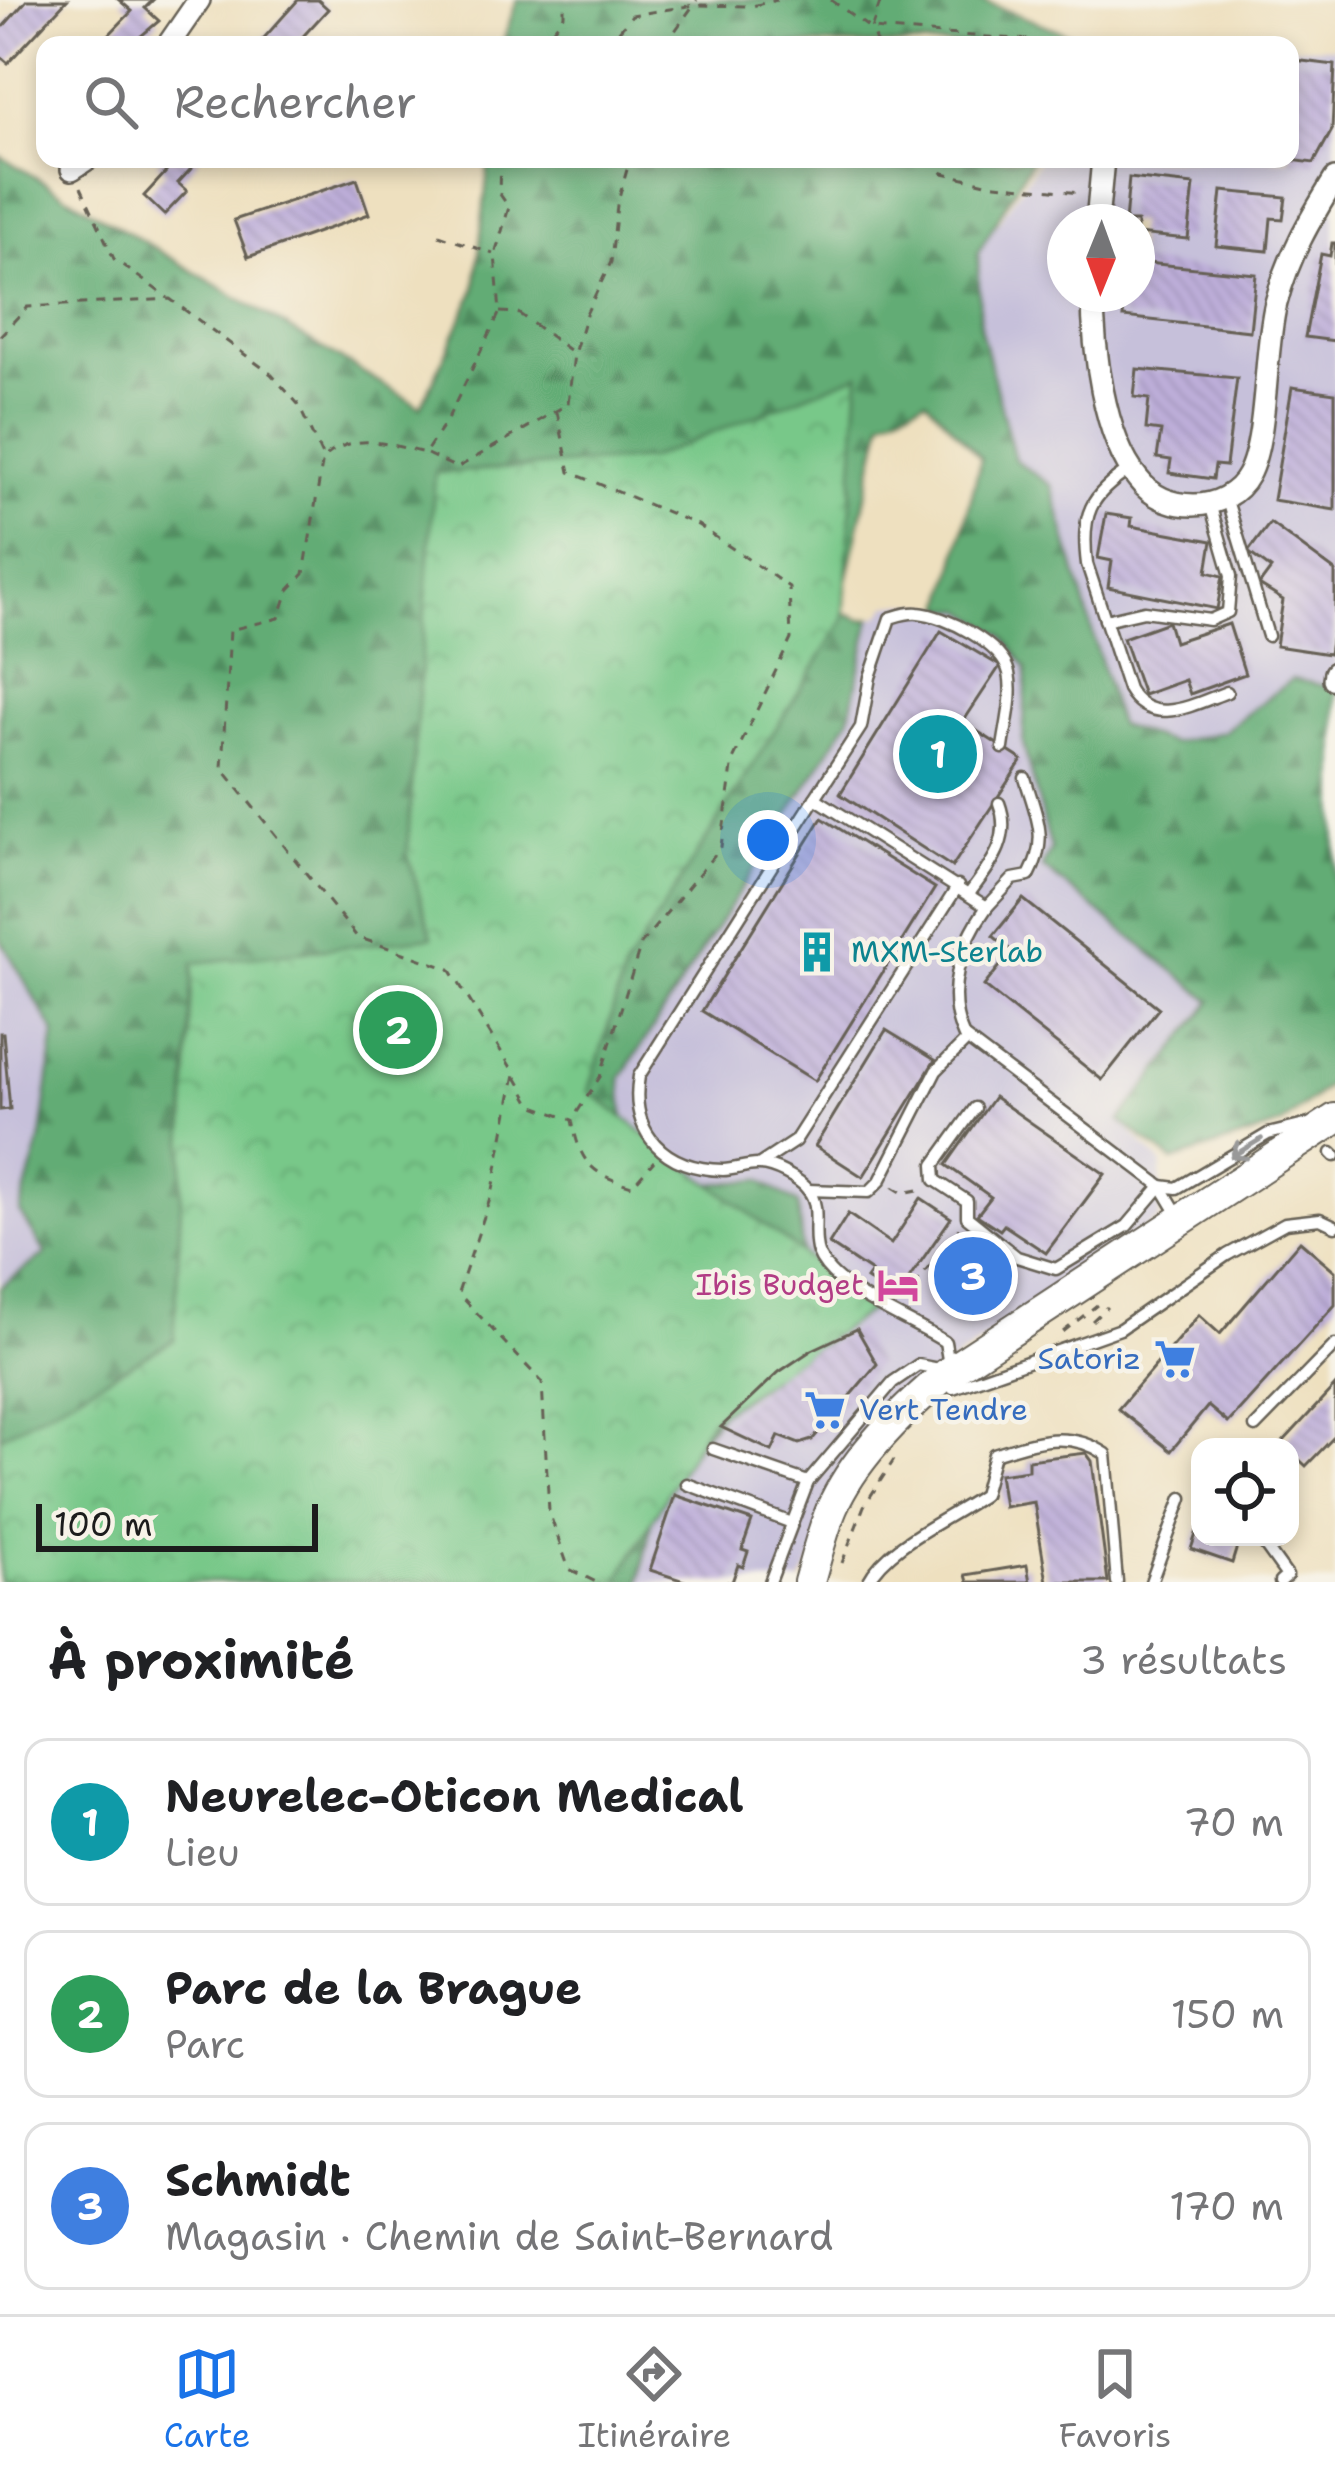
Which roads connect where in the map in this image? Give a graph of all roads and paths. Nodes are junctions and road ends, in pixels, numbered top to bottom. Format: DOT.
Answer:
graph roads {
  1 [pos="199,0"];
  2 [pos="564,0"];
  3 [pos="777,0"];
  4 [pos="831,0"];
  5 [pos="881,0"];
  6 [pos="696,2"];
  7 [pos="871,29"];
  8 [pos="174,36"];
  9 [pos="548,36"];
  10 [pos="614,36"];
  11 [pos="671,36"];
  12 [pos="874,36"];
  13 [pos="973,36"];
  14 [pos="81,168"];
  15 [pos="500,168"];
  16 [pos="627,168"];
  17 [pos="938,168"];
  18 [pos="1102,168"];
  19 [pos="1335,179"];
  20 [pos="1100,195"];
  21 [pos="1099,204"];
  22 [pos="439,235"];
  23 [pos="495,255"];
  24 [pos="170,299"];
  25 [pos="500,312"];
  26 [pos="1095,312"];
  27 [pos="0,336"];
  28 [pos="574,354"];
  29 [pos="557,412"];
  30 [pos="425,453"];
  31 [pos="323,458"];
  32 [pos="1131,469"];
  33 [pos="1218,500"];
  34 [pos="1105,620"];
  35 [pos="1268,636"];
  36 [pos="1227,692"];
  37 [pos="1003,748"];
  38 [pos="1025,778"];
  39 [pos="815,798"];
  40 [pos="999,803"];
  41 [pos="964,890"];
  42 [pos="987,907"];
  43 [pos="967,1040"];
  44 [pos="515,1074"];
  45 [pos="975,1108"];
  46 [pos="572,1120"];
  47 [pos="1330,1136"];
  48 [pos="664,1150"];
  49 [pos="759,1164"];
  50 [pos="934,1180"];
  51 [pos="880,1181"];
  52 [pos="1161,1186"];
  53 [pos="808,1190"];
  54 [pos="1335,1226"];
  55 [pos="1177,1232"];
  56 [pos="952,1237"];
  57 [pos="1107,1307"];
  58 [pos="893,1313"];
  59 [pos="1099,1315"];
  60 [pos="1335,1345"];
  61 [pos="952,1379"];
  62 [pos="1255,1426"];
  63 [pos="713,1449"];
  64 [pos="808,1482"];
  65 [pos="687,1484"];
  66 [pos="1182,1498"];
  67 [pos="792,1523"];
  68 [pos="1265,1546"];
  69 [pos="595,1580"];
  70 [pos="604,1582"];
  71 [pos="770,1582"];
  72 [pos="809,1582"];
  73 [pos="824,1582"];
  74 [pos="868,1582"];
  75 [pos="1118,1582"];
  76 [pos="1150,1582"];
  77 [pos="1280,1582"];
  1 -- 8 [label="street"];
  2 -- 9 [label="path"];
  3 -- 6 [label="path"];
  4 -- 7 [label="path"];
  5 -- 7 [label="path"];
  6 -- 10 [label="path"];
  6 -- 11 [label="path"];
  7 -- 12 [label="path"];
  7 -- 13 [label="path"];
  14 -- 24 [label="path"];
  15 -- 23 [label="path"];
  16 -- 28 [label="path"];
  17 -- 20 [label="path"];
  18 -- 20 [label="street"];
  19 -- 33 [label="street"];
  20 -- 21 [label="street"];
  22 -- 23 [label="path"];
  23 -- 25 [label="path"];
  24 -- 27 [label="path"];
  24 -- 31 [label="path"];
  25 -- 28 [label="path"];
  25 -- 30 [label="path"];
  26 -- 32 [label="street"];
  28 -- 29 [label="path"];
  29 -- 30 [label="path"];
  29 -- 46 [label="path"];
  30 -- 31 [label="path"];
  31 -- 44 [label="path"];
  32 -- 33 [label="street"];
  32 -- 34 [label="lane"];
  33 -- 34 [label="lane"];
  33 -- 35 [label="lane"];
  34 -- 36 [label="lane"];
  37 -- 39 [label="lane"];
  38 -- 42 [label="lane"];
  39 -- 41 [label="lane"];
  39 -- 48 [label="lane"];
  40 -- 41 [label="lane"];
  41 -- 42 [label="lane"];
  41 -- 49 [label="lane"];
  42 -- 43 [label="lane"];
  43 -- 51 [label="lane"];
  43 -- 52 [label="lane"];
  44 -- 46 [label="path"];
  44 -- 69 [label="path"];
  45 -- 50 [label="lane"];
  46 -- 48 [label="path"];
  47 -- 52 [label="lane, one-way"];
  47 -- 55 [label="main road"];
  48 -- 49 [label="lane"];
  49 -- 53 [label="lane"];
  50 -- 51 [label="path"];
  50 -- 52 [label="lane"];
  51 -- 53 [label="lane"];
  52 -- 55 [label="lane"];
  53 -- 58 [label="lane"];
  54 -- 61 [label="lane"];
  55 -- 61 [label="main road"];
  56 -- 58 [label="path"];
  57 -- 59 [label="path"];
  58 -- 61 [label="lane"];
  60 -- 62 [label="lane"];
  61 -- 64 [label="lane"];
  61 -- 72 [label="main road"];
  61 -- 73 [label="main road"];
  63 -- 64 [label="lane"];
  64 -- 67 [label="lane"];
  65 -- 67 [label="lane"];
  66 -- 76 [label="lane"];
  67 -- 71 [label="lane"];
  68 -- 77 [label="lane"];
  69 -- 70 [label="path"];
  74 -- 75 [label="lane"];
}
